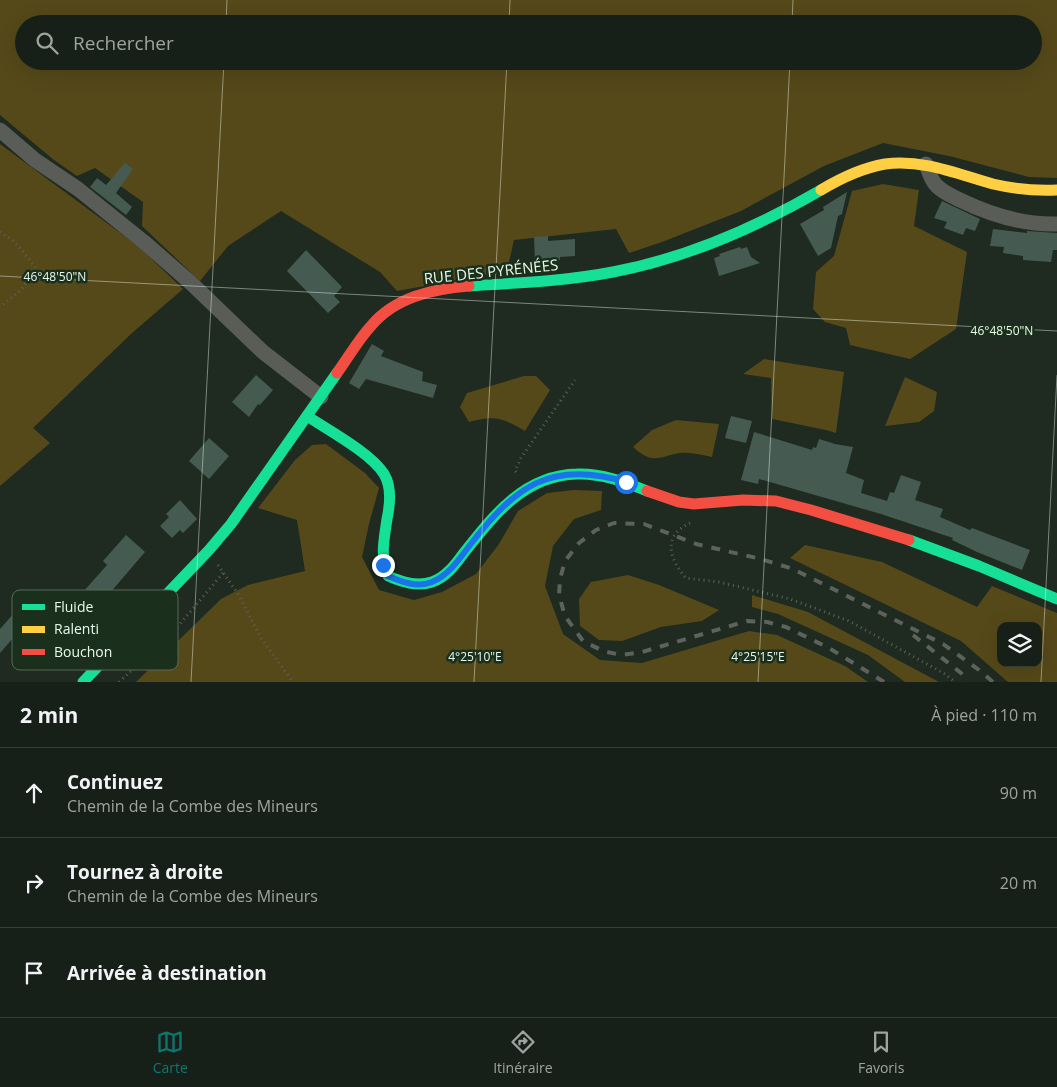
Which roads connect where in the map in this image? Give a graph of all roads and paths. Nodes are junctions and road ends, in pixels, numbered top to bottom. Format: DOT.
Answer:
graph roads {
  1 [pos="0,130"];
  2 [pos="926,164"];
  3 [pos="1057,190"];
  4 [pos="1057,224"];
  5 [pos="0,232"];
  6 [pos="0,307"];
  7 [pos="574,380"];
  8 [pos="321,397"];
  9 [pos="307,416"];
  10 [pos="525,488"];
  11 [pos="709,504"];
  12 [pos="209,550"];
  13 [pos="223,573"];
  14 [pos="171,590"];
  15 [pos="1057,599"];
  16 [pos="178,626"];
  17 [pos="95,670"];
  18 [pos="132,670"];
  19 [pos="84,682"];
  20 [pos="119,682"];
  21 [pos="293,682"];
  22 [pos="955,682"];
  1 -- 8 [label="street"];
  2 -- 3 [label="street, RUE DES PYRÉNÉES"];
  2 -- 4 [label="street"];
  2 -- 8 [label="street, RUE DES PYRÉNÉES"];
  5 -- 6 [label="path"];
  7 -- 10 [label="path"];
  8 -- 9 [label="street, RUE DES PYRÉNÉES"];
  9 -- 10 [label="street"];
  9 -- 12 [label="street, RUE DES PYRÉNÉES"];
  10 -- 11 [label="street"];
  11 -- 15 [label="street"];
  11 -- 22 [label="path"];
  12 -- 13 [label="path"];
  12 -- 14 [label="street, RUE DES PYRÉNÉES"];
  13 -- 16 [label="path"];
  13 -- 21 [label="path"];
  17 -- 19 [label="street, RUE DES PYRÉNÉES"];
  18 -- 20 [label="path"];
}
